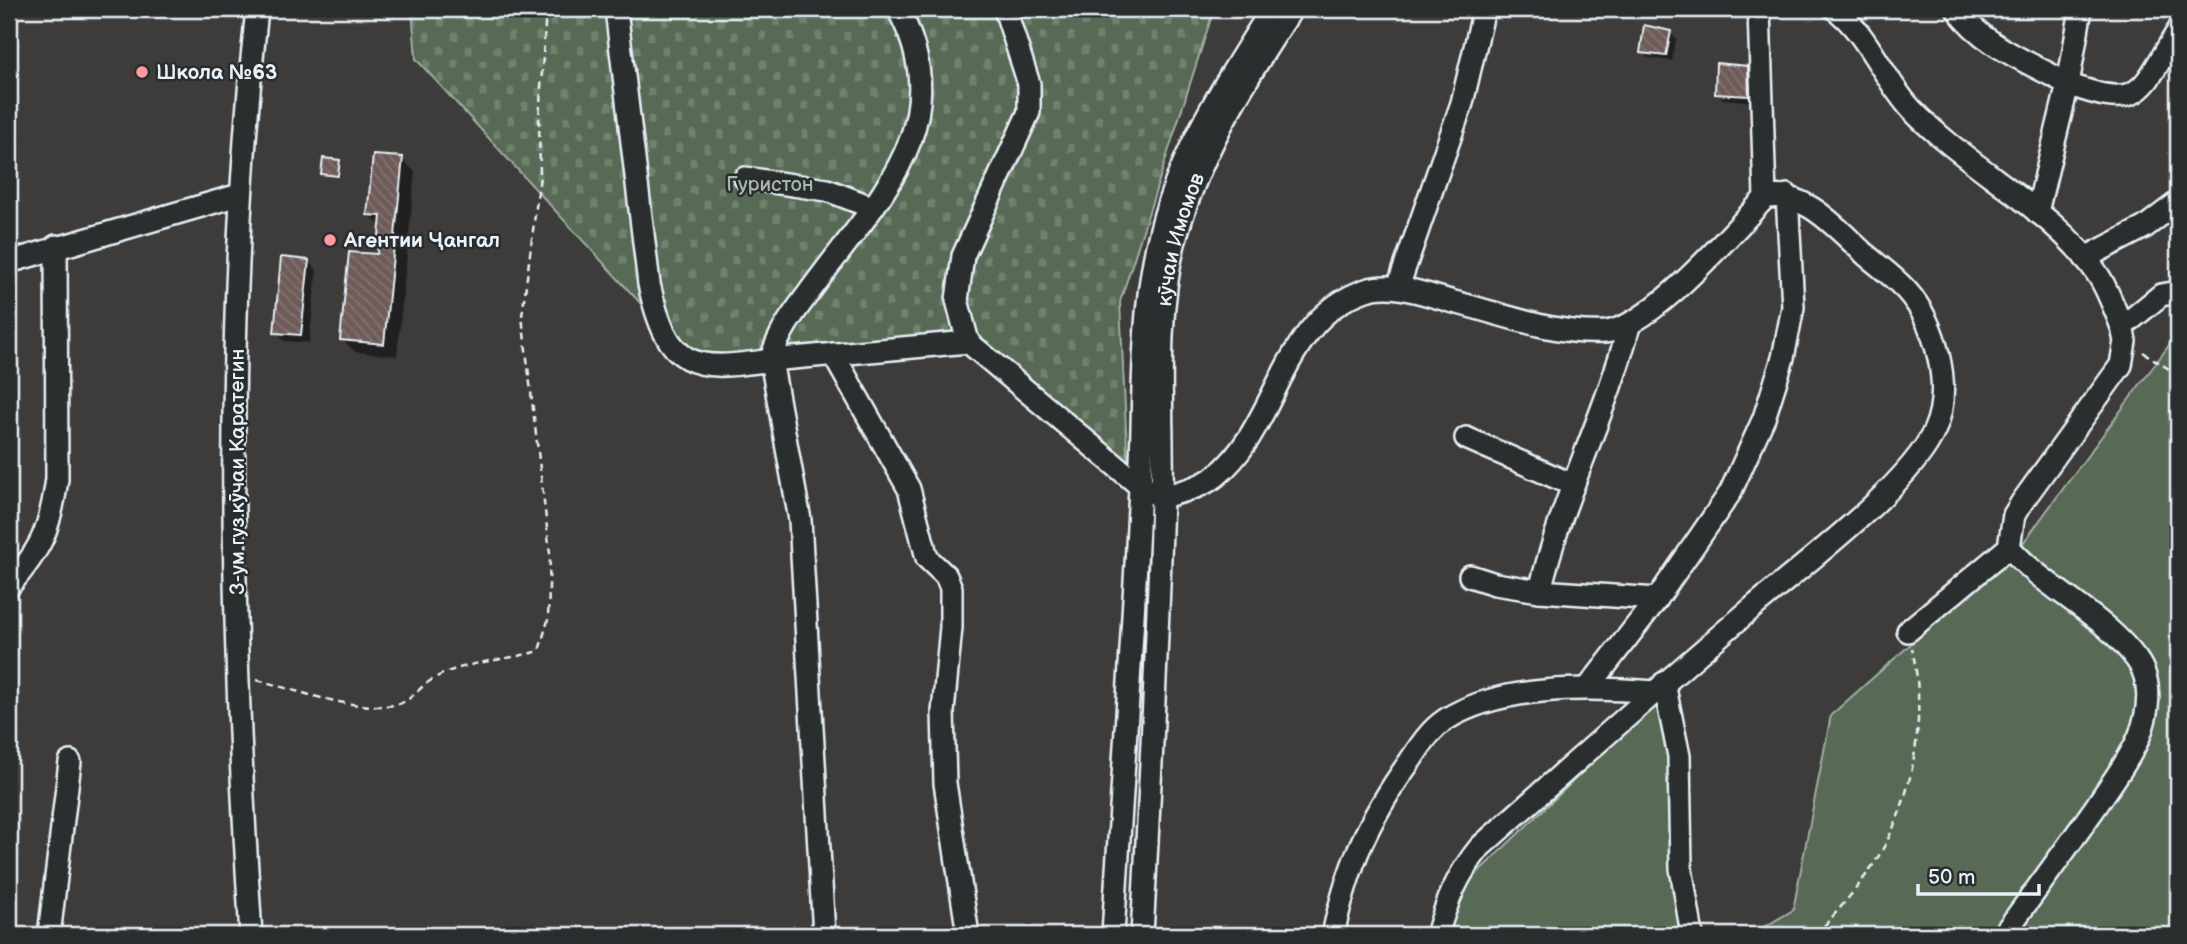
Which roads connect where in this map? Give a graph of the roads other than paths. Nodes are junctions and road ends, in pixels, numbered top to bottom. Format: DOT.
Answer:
graph roads {
  1 [pos="257,9"];
  2 [pos="616,9"];
  3 [pos="898,9"];
  4 [pos="1004,9"];
  5 [pos="1272,9"];
  6 [pos="1292,9"];
  7 [pos="1484,9"];
  8 [pos="1759,9"];
  9 [pos="1835,9"];
  10 [pos="1957,9"];
  11 [pos="2081,9"];
  12 [pos="2178,31"];
  13 [pos="2068,84"];
  14 [pos="746,178"];
  15 [pos="239,195"];
  16 [pos="1787,195"];
  17 [pos="1765,198"];
  18 [pos="2178,202"];
  19 [pos="871,207"];
  20 [pos="2037,212"];
  21 [pos="56,246"];
  22 [pos="2085,258"];
  23 [pos="9,262"];
  24 [pos="1398,287"];
  25 [pos="2178,292"];
  26 [pos="1629,326"];
  27 [pos="2124,334"];
  28 [pos="968,342"];
  29 [pos="832,354"];
  30 [pos="771,360"];
  31 [pos="1466,439"];
  32 [pos="1573,485"];
  33 [pos="1140,486"];
  34 [pos="1162,497"];
  35 [pos="2009,547"];
  36 [pos="1470,576"];
  37 [pos="9,586"];
  38 [pos="1539,591"];
  39 [pos="1657,599"];
  40 [pos="1908,631"];
  41 [pos="1659,687"];
  42 [pos="1588,688"];
  43 [pos="70,762"];
  44 [pos="49,935"];
  45 [pos="251,935"];
  46 [pos="824,935"];
  47 [pos="968,935"];
  48 [pos="1113,935"];
  49 [pos="1142,935"];
  50 [pos="1333,935"];
  51 [pos="1437,935"];
  52 [pos="1692,935"];
  53 [pos="2003,935"];
  1 -- 15 [label="street, 3-ум гуз.кӯчаи Каратегин"];
  2 -- 30 [label="street"];
  3 -- 19 [label="street"];
  4 -- 28 [label="street"];
  5 -- 33 [label="street, кӯчаи Имомов"];
  6 -- 34 [label="street, кӯчаи Имомов"];
  7 -- 24 [label="street"];
  8 -- 17 [label="street"];
  9 -- 20 [label="street"];
  10 -- 13 [label="street"];
  11 -- 13 [label="street"];
  12 -- 13 [label="street"];
  13 -- 20 [label="street"];
  14 -- 19 [label="street"];
  15 -- 21 [label="street"];
  15 -- 45 [label="street, 3-ум гуз.кӯчаи Каратегин"];
  16 -- 17 [label="street"];
  16 -- 39 [label="street"];
  16 -- 41 [label="street"];
  17 -- 26 [label="street"];
  18 -- 22 [label="street"];
  19 -- 30 [label="street"];
  20 -- 22 [label="street"];
  21 -- 23 [label="street"];
  21 -- 37 [label="street"];
  22 -- 27 [label="street"];
  24 -- 26 [label="street"];
  24 -- 34 [label="street"];
  25 -- 27 [label="street"];
  26 -- 32 [label="street"];
  27 -- 35 [label="street"];
  28 -- 29 [label="street"];
  28 -- 33 [label="street"];
  29 -- 30 [label="street"];
  29 -- 47 [label="street"];
  30 -- 46 [label="street"];
  31 -- 32 [label="street"];
  32 -- 38 [label="street"];
  33 -- 34 [label="street"];
  33 -- 48 [label="street, кӯчаи Имомов"];
  34 -- 49 [label="street, кӯчаи Имомов"];
  35 -- 40 [label="street"];
  35 -- 53 [label="street"];
  36 -- 38 [label="street"];
  38 -- 39 [label="street"];
  39 -- 42 [label="street"];
  41 -- 42 [label="street"];
  41 -- 51 [label="street"];
  41 -- 52 [label="street"];
  42 -- 50 [label="street"];
  43 -- 44 [label="street"];
}
